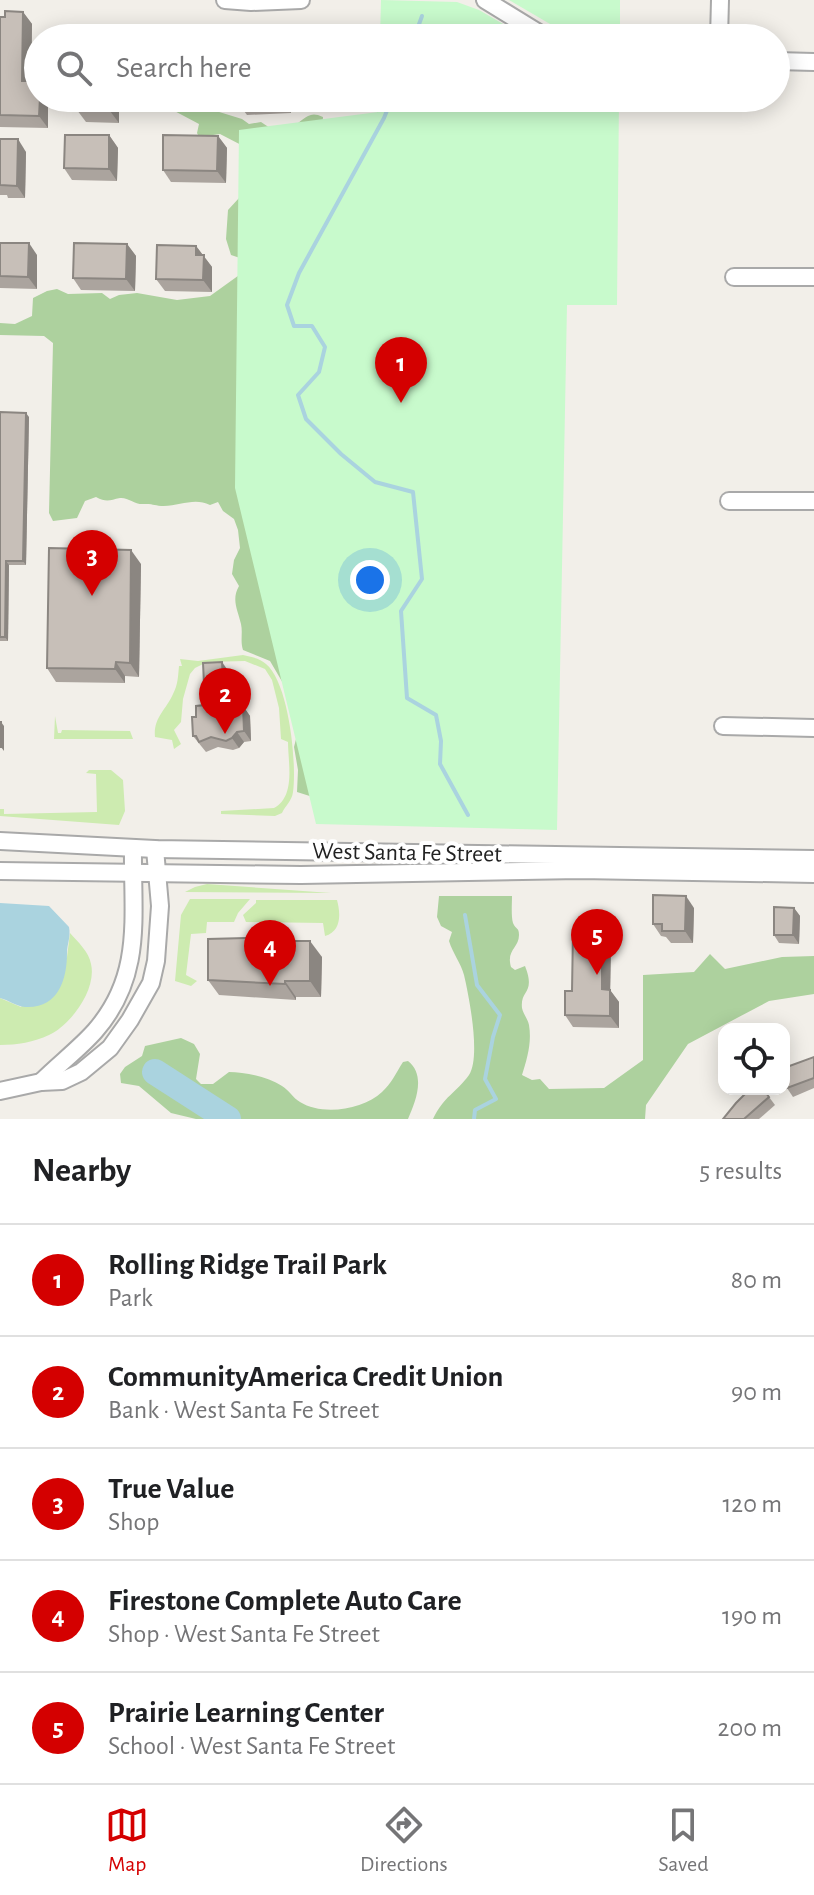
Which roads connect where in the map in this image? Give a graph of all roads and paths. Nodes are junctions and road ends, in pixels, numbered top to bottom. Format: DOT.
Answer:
graph roads {
  1 [pos="225,0"];
  2 [pos="301,0"];
  3 [pos="485,0"];
  4 [pos="720,0"];
  5 [pos="524,24"];
  6 [pos="719,24"];
  7 [pos="790,61"];
  8 [pos="814,62"];
  9 [pos="734,277"];
  10 [pos="814,277"];
  11 [pos="729,501"];
  12 [pos="814,501"];
  13 [pos="723,726"];
  14 [pos="814,728"];
  15 [pos="0,841"];
  16 [pos="133,848"];
  17 [pos="155,849"];
  18 [pos="814,859"];
  19 [pos="0,871"];
  20 [pos="133,873"];
  21 [pos="159,874"];
  22 [pos="814,874"];
  23 [pos="41,1082"];
  24 [pos="0,1091"];
  1 -- 2 [label="street"];
  3 -- 5 [label="street"];
  4 -- 6 [label="street"];
  7 -- 8 [label="street"];
  9 -- 10 [label="street"];
  11 -- 12 [label="street"];
  13 -- 14 [label="street"];
  15 -- 16 [label="street, West Santa Fe Street"];
  16 -- 17 [label="street, West Santa Fe Street"];
  16 -- 20 [label="street"];
  17 -- 18 [label="street, West Santa Fe Street"];
  17 -- 21 [label="street"];
  19 -- 20 [label="street, West Santa Fe Street"];
  20 -- 21 [label="street, West Santa Fe Street"];
  20 -- 23 [label="street"];
  21 -- 22 [label="street, West Santa Fe Street"];
  21 -- 23 [label="street"];
  23 -- 24 [label="street"];
}
